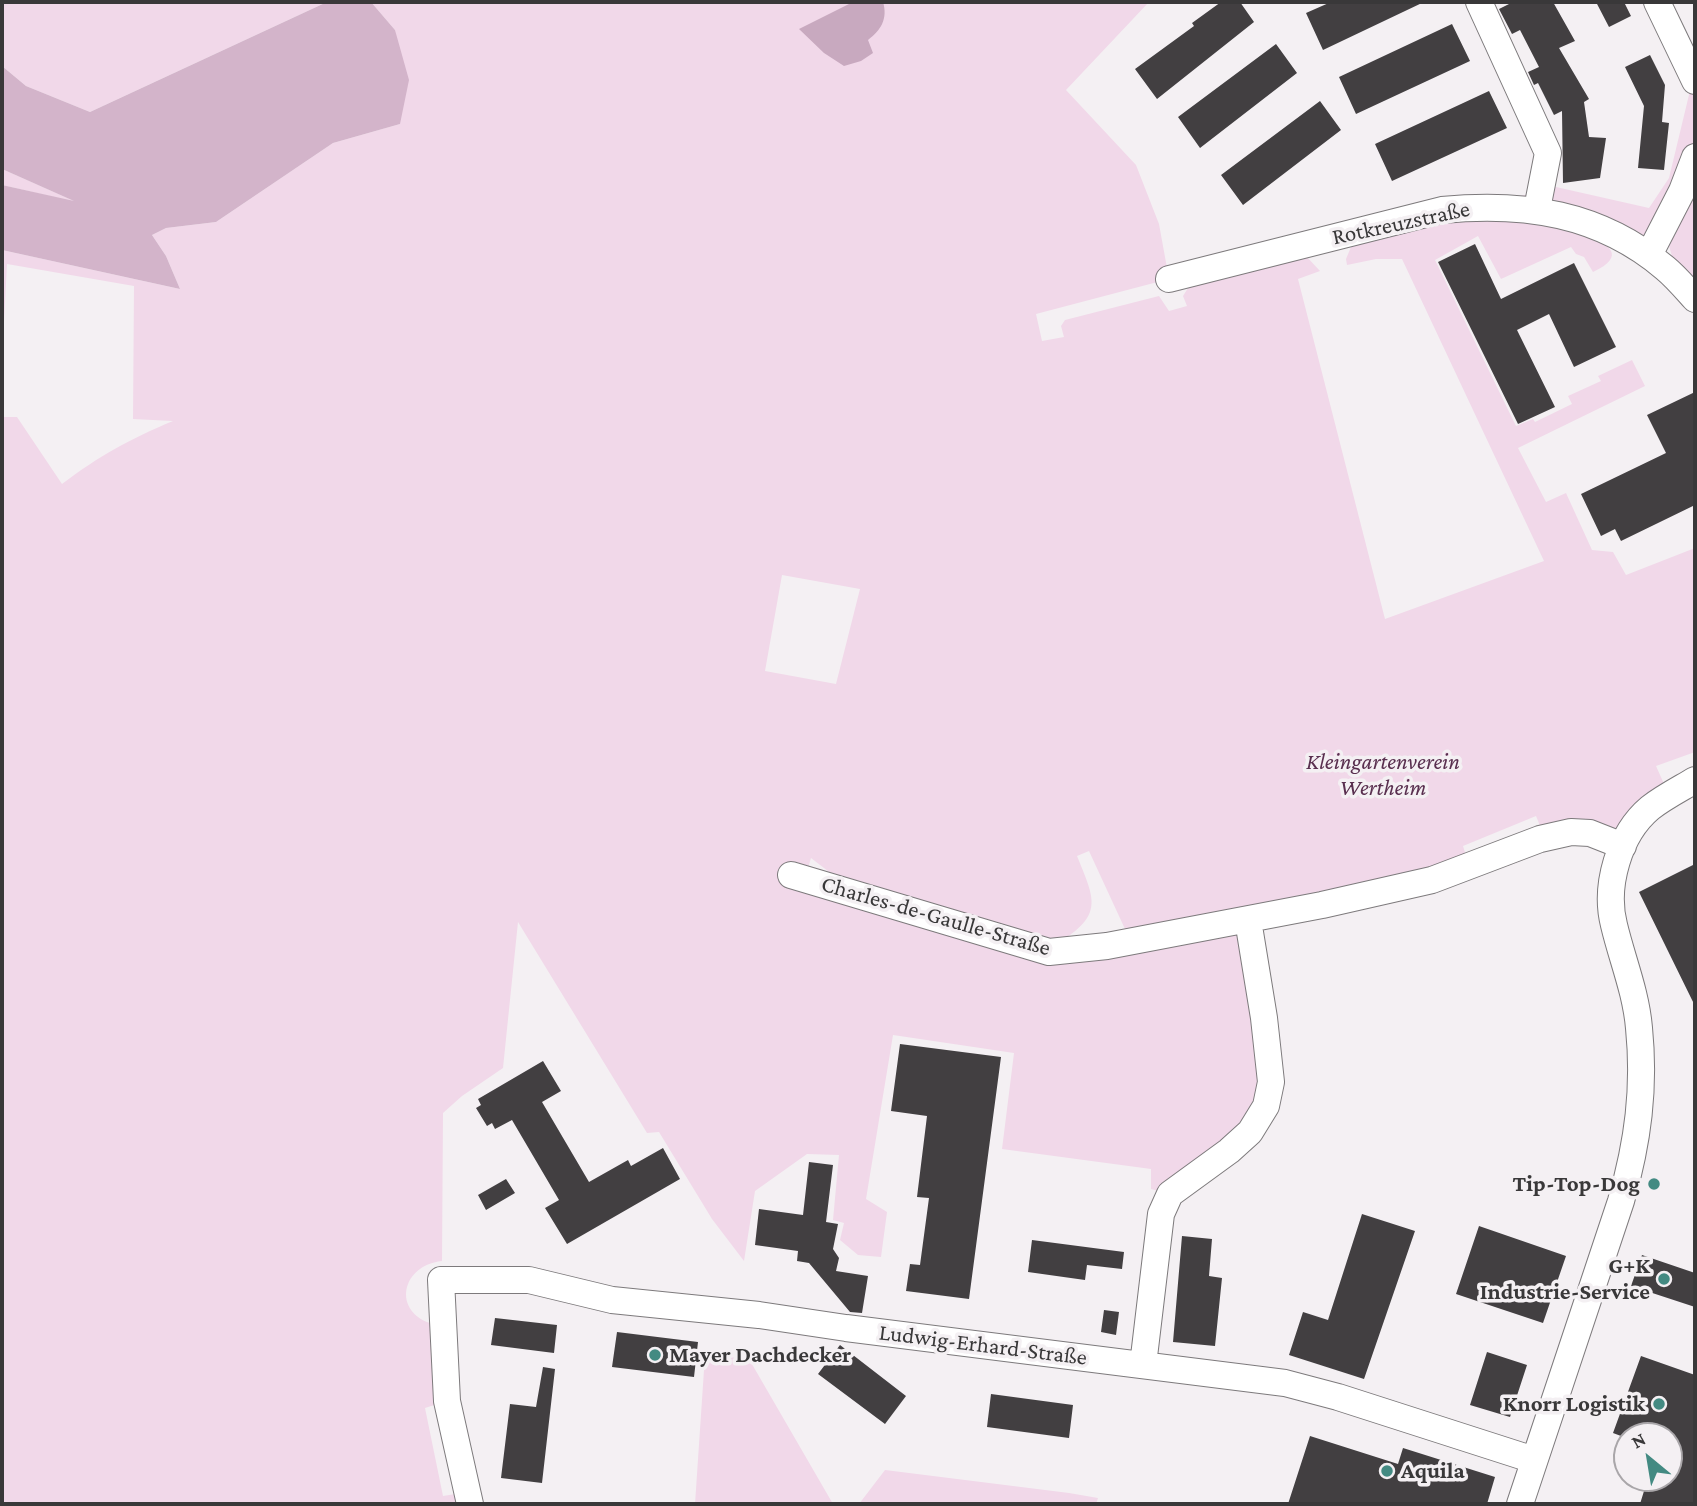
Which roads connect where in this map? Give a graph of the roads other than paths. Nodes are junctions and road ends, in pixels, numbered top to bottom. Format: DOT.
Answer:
graph roads {
  1 [pos="1479,2"];
  2 [pos="1657,2"];
  3 [pos="1695,81"];
  4 [pos="1695,157"];
  5 [pos="1537,209"];
  6 [pos="1649,255"];
  7 [pos="1168,279"];
  8 [pos="1695,299"];
  9 [pos="1695,780"];
  10 [pos="1623,846"];
  11 [pos="791,875"];
  12 [pos="1248,920"];
  13 [pos="1143,1365"];
  14 [pos="1534,1460"];
  15 [pos="470,1504"];
  16 [pos="1520,1504"];
  1 -- 5 [label="street"];
  2 -- 3 [label="street"];
  4 -- 6 [label="street"];
  5 -- 6 [label="street, Rotkreuzstraße"];
  5 -- 7 [label="street, Rotkreuzstraße"];
  6 -- 8 [label="street, Rotkreuzstraße"];
  9 -- 10 [label="street"];
  10 -- 12 [label="street, Charles-de-Gaulle-Straße"];
  10 -- 14 [label="street"];
  11 -- 12 [label="street, Charles-de-Gaulle-Straße"];
  12 -- 13 [label="street"];
  13 -- 14 [label="street, Ludwig-Erhard-Straße"];
  13 -- 15 [label="street, Ludwig-Erhard-Straße"];
  14 -- 16 [label="street"];
}
